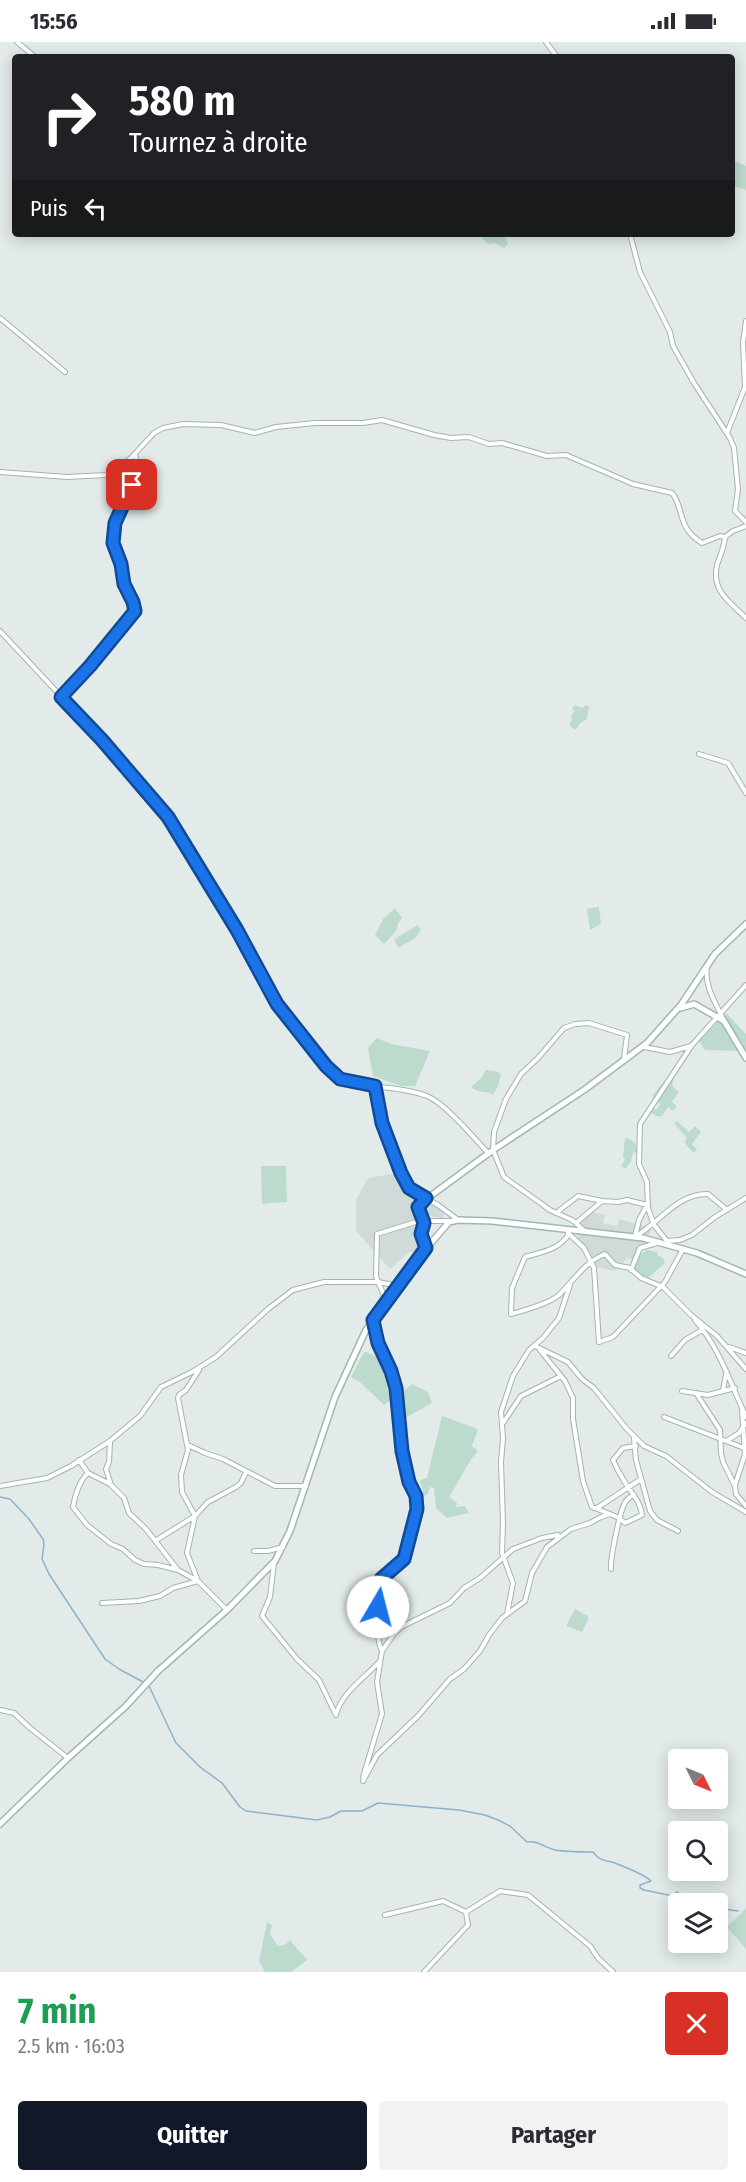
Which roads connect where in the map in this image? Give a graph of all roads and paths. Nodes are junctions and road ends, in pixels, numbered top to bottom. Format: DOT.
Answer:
graph roads {
  1 [pos="16,42"];
  2 [pos="30,54"];
  3 [pos="631,237"];
  4 [pos="0,318"];
  5 [pos="746,321"];
  6 [pos="65,372"];
  7 [pos="727,434"];
  8 [pos="135,453"];
  9 [pos="0,472"];
  10 [pos="746,524"];
  11 [pos="725,537"];
  12 [pos="746,618"];
  13 [pos="0,630"];
  14 [pos="61,697"];
  15 [pos="699,754"];
  16 [pos="746,793"];
  17 [pos="746,924"];
  18 [pos="707,966"];
  19 [pos="746,985"];
  20 [pos="678,1009"];
  21 [pos="719,1015"];
  22 [pos="692,1045"];
  23 [pos="642,1047"];
  24 [pos="746,1058"];
  25 [pos="624,1061"];
  26 [pos="375,1086"];
  27 [pos="491,1152"];
  28 [pos="426,1198"];
  29 [pos="746,1198"];
  30 [pos="602,1201"];
  31 [pos="647,1205"];
  32 [pos="727,1210"];
  33 [pos="556,1213"];
  34 [pos="423,1220"];
  35 [pos="458,1220"];
  36 [pos="451,1221"];
  37 [pos="653,1222"];
  38 [pos="576,1223"];
  39 [pos="562,1229"];
  40 [pos="586,1232"];
  41 [pos="569,1234"];
  42 [pos="635,1236"];
  43 [pos="664,1242"];
  44 [pos="426,1248"];
  45 [pos="683,1249"];
  46 [pos="592,1261"];
  47 [pos="631,1270"];
  48 [pos="746,1274"];
  49 [pos="378,1282"];
  50 [pos="571,1284"];
  51 [pos="399,1286"];
  52 [pos="660,1286"];
  53 [pos="385,1303"];
  54 [pos="691,1315"];
  55 [pos="373,1320"];
  56 [pos="702,1330"];
  57 [pos="535,1346"];
  58 [pos="726,1346"];
  59 [pos="746,1353"];
  60 [pos="671,1356"];
  61 [pos="199,1368"];
  62 [pos="746,1369"];
  63 [pos="726,1373"];
  64 [pos="561,1376"];
  65 [pos="735,1388"];
  66 [pos="723,1390"];
  67 [pos="682,1391"];
  68 [pos="696,1393"];
  69 [pos="742,1407"];
  70 [pos="664,1417"];
  71 [pos="746,1417"];
  72 [pos="746,1423"];
  73 [pos="502,1426"];
  74 [pos="742,1430"];
  75 [pos="634,1437"];
  76 [pos="720,1439"];
  77 [pos="110,1441"];
  78 [pos="726,1441"];
  79 [pos="188,1445"];
  80 [pos="636,1446"];
  81 [pos="745,1447"];
  82 [pos="80,1460"];
  83 [pos="246,1472"];
  84 [pos="88,1473"];
  85 [pos="642,1478"];
  86 [pos="111,1485"];
  87 [pos="0,1486"];
  88 [pos="306,1486"];
  89 [pos="735,1486"];
  90 [pos="628,1487"];
  91 [pos="736,1494"];
  92 [pos="634,1496"];
  93 [pos="732,1504"];
  94 [pos="746,1506"];
  95 [pos="597,1508"];
  96 [pos="746,1512"];
  97 [pos="610,1514"];
  98 [pos="195,1516"];
  99 [pos="619,1518"];
  100 [pos="678,1531"];
  101 [pos="562,1534"];
  102 [pos="155,1541"];
  103 [pos="283,1547"];
  104 [pos="254,1551"];
  105 [pos="503,1556"];
  106 [pos="275,1561"];
  107 [pos="611,1569"];
  108 [pos="178,1570"];
  109 [pos="198,1581"];
  110 [pos="102,1604"];
  111 [pos="228,1610"];
  112 [pos="507,1614"];
  113 [pos="382,1652"];
  114 [pos="380,1661"];
  115 [pos="0,1710"];
  116 [pos="68,1758"];
  117 [pos="0,1824"];
  118 [pos="466,1912"];
  119 [pos="385,1915"];
  120 [pos="424,1972"];
  121 [pos="613,1972"];
  1 -- 2 [label="street"];
  3 -- 7 [label="street"];
  4 -- 6 [label="street"];
  5 -- 7 [label="street"];
  7 -- 10 [label="street"];
  8 -- 9 [label="street"];
  8 -- 11 [label="street"];
  8 -- 14 [label="street"];
  10 -- 11 [label="street"];
  11 -- 12 [label="street"];
  13 -- 14 [label="street"];
  14 -- 26 [label="street"];
  15 -- 16 [label="street"];
  17 -- 18 [label="street"];
  18 -- 20 [label="street"];
  18 -- 21 [label="street"];
  19 -- 21 [label="street"];
  20 -- 21 [label="street"];
  20 -- 23 [label="street"];
  21 -- 22 [label="street"];
  21 -- 24 [label="street"];
  22 -- 23 [label="street"];
  22 -- 31 [label="street"];
  23 -- 25 [label="street"];
  25 -- 27 [label="street"];
  25 -- 27 [label="street"];
  26 -- 27 [label="street"];
  26 -- 28 [label="street"];
  27 -- 28 [label="street"];
  27 -- 33 [label="street"];
  28 -- 34 [label="street"];
  28 -- 35 [label="street"];
  29 -- 32 [label="street"];
  30 -- 31 [label="street"];
  30 -- 33 [label="street"];
  30 -- 38 [label="street"];
  31 -- 37 [label="street"];
  31 -- 42 [label="street"];
  32 -- 37 [label="street"];
  32 -- 43 [label="street"];
  33 -- 38 [label="street"];
  34 -- 36 [label="street"];
  34 -- 44 [label="street"];
  34 -- 49 [label="street"];
  35 -- 36 [label="street"];
  35 -- 39 [label="street"];
  36 -- 44 [label="street"];
  37 -- 42 [label="street"];
  37 -- 43 [label="street"];
  38 -- 40 [label="street"];
  39 -- 40 [label="street"];
  39 -- 41 [label="street"];
  40 -- 42 [label="street"];
  41 -- 46 [label="street"];
  41 -- 50 [label="street"];
  42 -- 43 [label="street"];
  43 -- 45 [label="street"];
  43 -- 47 [label="street"];
  44 -- 51 [label="street"];
  45 -- 48 [label="street"];
  45 -- 52 [label="street"];
  46 -- 47 [label="street"];
  46 -- 50 [label="street"];
  46 -- 52 [label="street"];
  47 -- 52 [label="street"];
  49 -- 51 [label="street"];
  49 -- 53 [label="street"];
  49 -- 61 [label="street"];
  50 -- 57 [label="street"];
  51 -- 53 [label="street"];
  52 -- 54 [label="street"];
  53 -- 55 [label="street"];
  54 -- 56 [label="street"];
  54 -- 58 [label="street"];
  55 -- 88 [label="street"];
  55 -- 113 [label="street"];
  56 -- 60 [label="street"];
  56 -- 63 [label="street"];
  57 -- 64 [label="street"];
  57 -- 73 [label="street"];
  57 -- 75 [label="street"];
  58 -- 59 [label="street"];
  58 -- 62 [label="street"];
  61 -- 77 [label="street"];
  61 -- 79 [label="street"];
  63 -- 65 [label="street"];
  63 -- 66 [label="street"];
  64 -- 73 [label="street"];
  64 -- 95 [label="street"];
  65 -- 66 [label="street"];
  65 -- 69 [label="street"];
  66 -- 68 [label="street"];
  67 -- 68 [label="street"];
  68 -- 76 [label="street"];
  69 -- 71 [label="street"];
  69 -- 74 [label="street"];
  70 -- 76 [label="street"];
  72 -- 74 [label="street"];
  73 -- 105 [label="street"];
  74 -- 78 [label="street"];
  74 -- 81 [label="street"];
  75 -- 80 [label="street"];
  75 -- 93 [label="street"];
  76 -- 78 [label="street"];
  76 -- 89 [label="street"];
  77 -- 82 [label="street"];
  77 -- 86 [label="street"];
  78 -- 81 [label="street"];
  79 -- 83 [label="street"];
  79 -- 98 [label="street"];
  80 -- 85 [label="street"];
  80 -- 90 [label="street"];
  81 -- 89 [label="street"];
  82 -- 84 [label="street"];
  82 -- 87 [label="street"];
  83 -- 88 [label="street"];
  83 -- 98 [label="street"];
  84 -- 86 [label="street"];
  84 -- 108 [label="street"];
  85 -- 90 [label="street"];
  85 -- 100 [label="street"];
  86 -- 102 [label="street"];
  88 -- 103 [label="street"];
  89 -- 91 [label="street"];
  90 -- 92 [label="street"];
  90 -- 95 [label="street"];
  91 -- 93 [label="street"];
  91 -- 94 [label="street"];
  92 -- 99 [label="street"];
  92 -- 99 [label="street"];
  93 -- 96 [label="street"];
  95 -- 97 [label="street"];
  97 -- 99 [label="street"];
  97 -- 101 [label="street"];
  98 -- 102 [label="street"];
  98 -- 109 [label="street"];
  99 -- 107 [label="street"];
  101 -- 105 [label="street"];
  101 -- 112 [label="street"];
  102 -- 108 [label="street"];
  103 -- 104 [label="street"];
  103 -- 106 [label="street"];
  105 -- 112 [label="street"];
  105 -- 113 [label="street"];
  106 -- 111 [label="street"];
  106 -- 114 [label="street"];
  108 -- 109 [label="street"];
  109 -- 110 [label="street"];
  109 -- 111 [label="street"];
  111 -- 116 [label="street"];
  112 -- 114 [label="street"];
  113 -- 114 [label="street"];
  115 -- 116 [label="street"];
  116 -- 117 [label="street"];
  118 -- 119 [label="street"];
  118 -- 120 [label="street"];
  118 -- 121 [label="street"];
}
